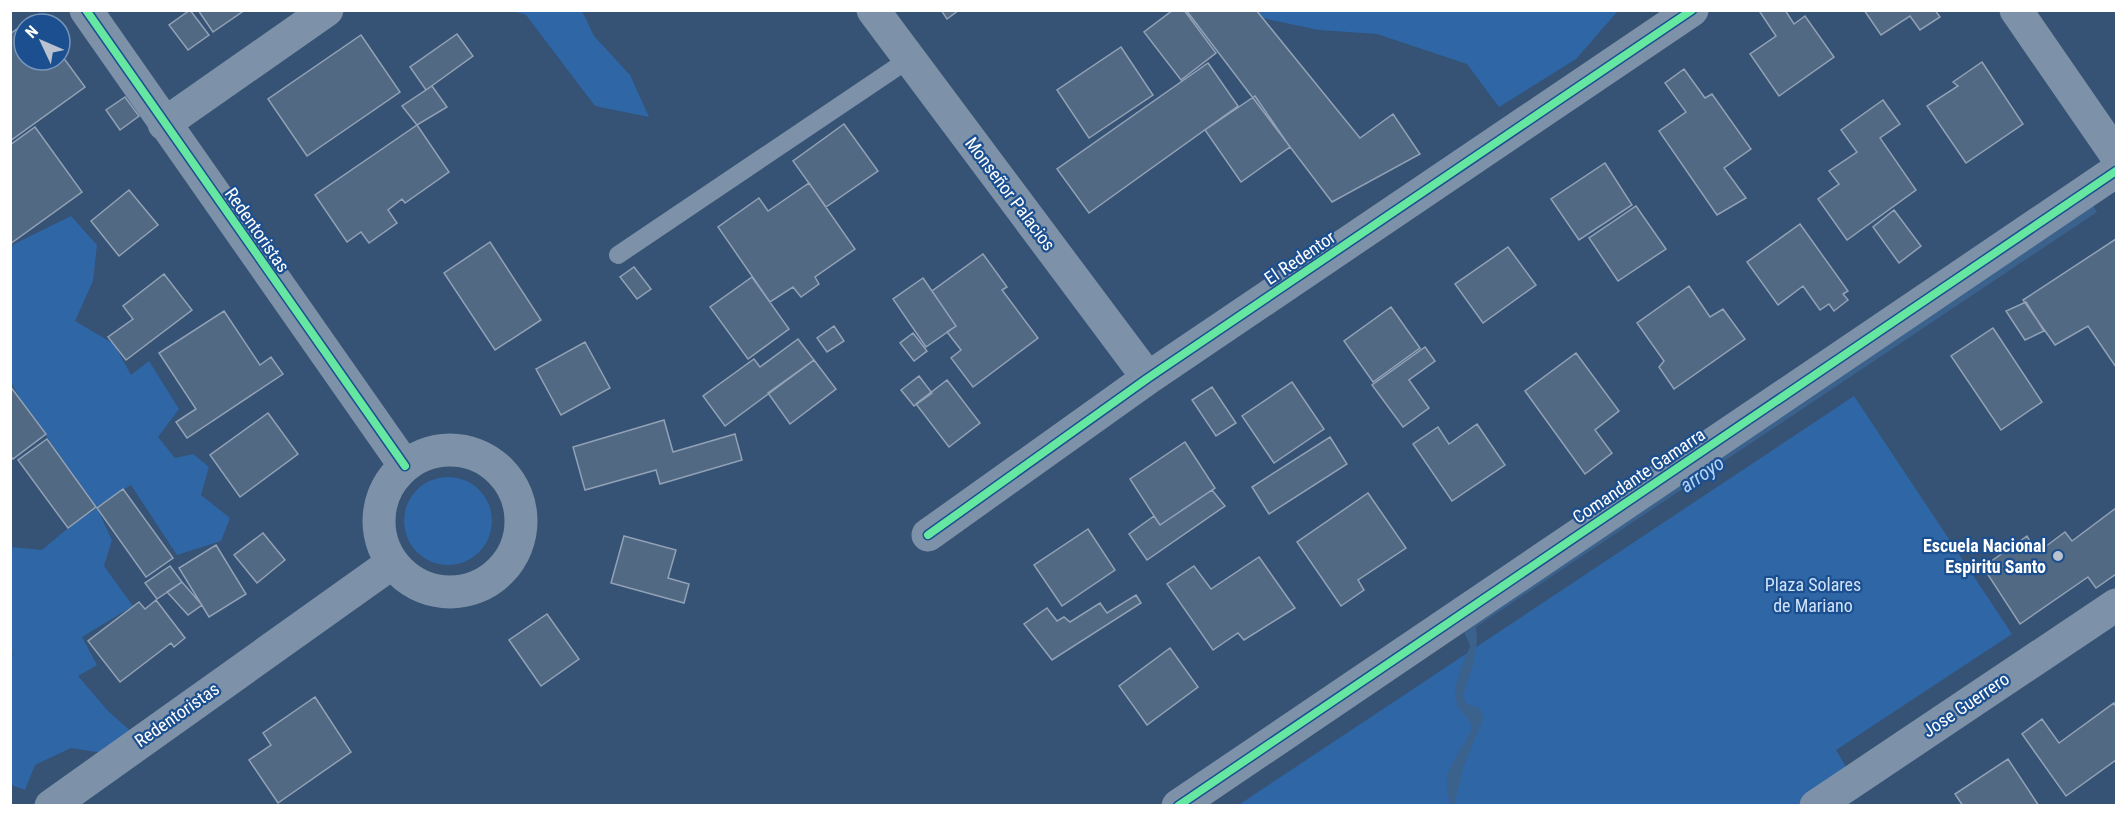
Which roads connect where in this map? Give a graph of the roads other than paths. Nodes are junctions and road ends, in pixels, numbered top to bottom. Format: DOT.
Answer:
graph roads {
  1 [pos="86,10"];
  2 [pos="327,10"];
  3 [pos="873,10"];
  4 [pos="1692,10"];
  5 [pos="2016,10"];
  6 [pos="909,59"];
  7 [pos="164,124"];
  8 [pos="2116,155"];
  9 [pos="2116,171"];
  10 [pos="618,255"];
  11 [pos="1148,378"];
  12 [pos="405,466"];
  13 [pos="928,535"];
  14 [pos="392,563"];
  15 [pos="2116,605"];
  16 [pos="51,806"];
  17 [pos="1178,806"];
  18 [pos="1816,806"];
  1 -- 7 [label="street, Redentoristas"];
  2 -- 7 [label="street"];
  3 -- 6 [label="street, Monseñor Palacios"];
  4 -- 11 [label="street, El Redentor"];
  5 -- 8 [label="street"];
  6 -- 10 [label="lane"];
  6 -- 11 [label="street, Monseñor Palacios"];
  7 -- 12 [label="street, Redentoristas"];
  9 -- 17 [label="street, Comandante Gamarra"];
  11 -- 13 [label="street, El Redentor"];
  12 -- 14 [label="street"];
  12 -- 14 [label="street"];
  14 -- 16 [label="street, Redentoristas"];
  15 -- 18 [label="street, Jose Guerrero"];
}
